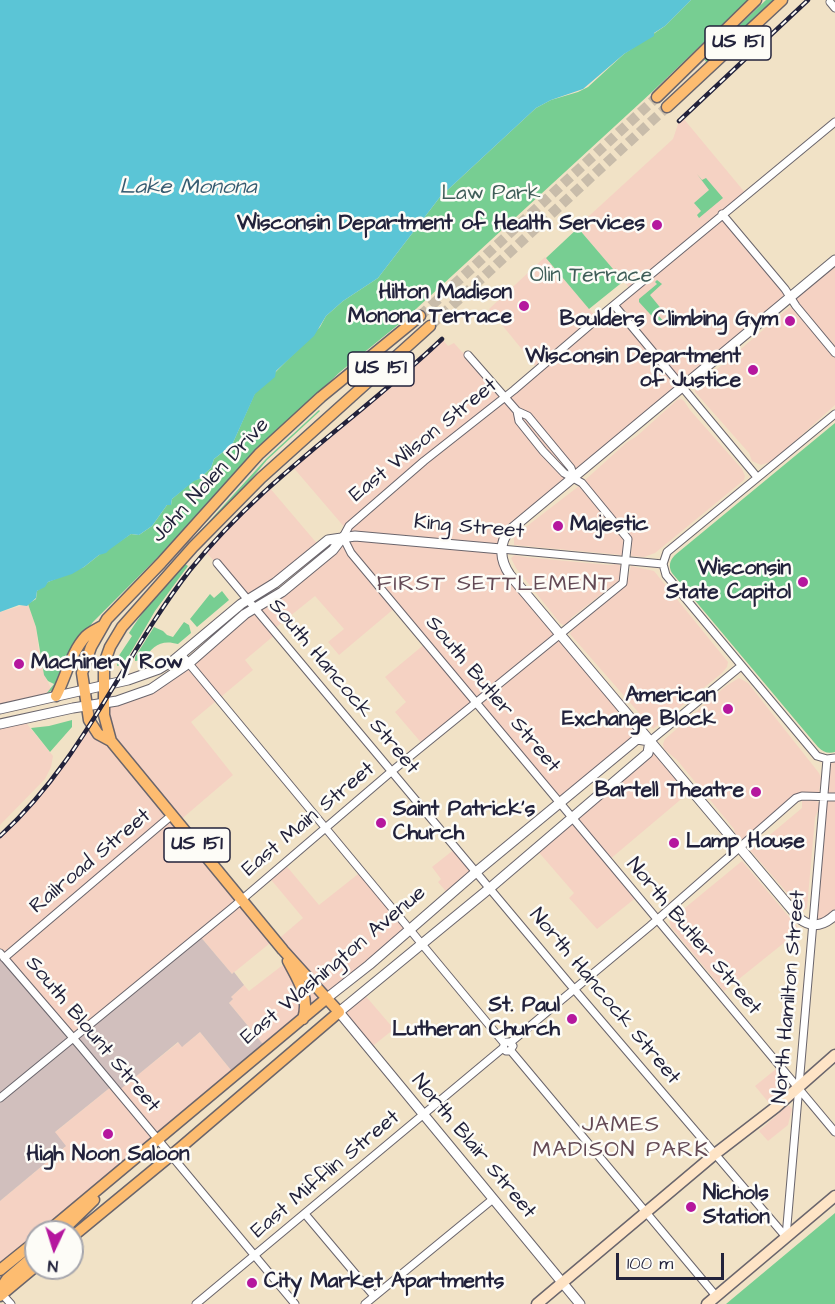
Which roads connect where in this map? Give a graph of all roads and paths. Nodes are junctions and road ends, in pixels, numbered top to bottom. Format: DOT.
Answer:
graph roads {
  1 [pos="756,0"];
  2 [pos="782,0"];
  3 [pos="657,97"];
  4 [pos="667,107"];
  5 [pos="835,122"];
  6 [pos="722,214"];
  7 [pos="835,260"];
  8 [pos="790,297"];
  9 [pos="614,305"];
  10 [pos="420,316"];
  11 [pos="430,326"];
  12 [pos="835,353"];
  13 [pos="468,355"];
  14 [pos="682,387"];
  15 [pos="505,397"];
  16 [pos="517,411"];
  17 [pos="835,414"];
  18 [pos="574,477"];
  19 [pos="758,477"];
  20 [pos="343,537"];
  21 [pos="501,549"];
  22 [pos="626,561"];
  23 [pos="217,563"];
  24 [pos="663,564"];
  25 [pos="248,599"];
  26 [pos="255,608"];
  27 [pos="102,626"];
  28 [pos="561,634"];
  29 [pos="181,654"];
  30 [pos="189,663"];
  31 [pos="741,666"];
  32 [pos="105,685"];
  33 [pos="83,690"];
  34 [pos="56,696"];
  35 [pos="104,702"];
  36 [pos="477,702"];
  37 [pos="86,706"];
  38 [pos="0,709"];
  39 [pos="0,724"];
  40 [pos="111,741"];
  41 [pos="650,741"];
  42 [pos="831,759"];
  43 [pos="392,771"];
  44 [pos="825,797"];
  45 [pos="835,797"];
  46 [pos="560,802"];
  47 [pos="172,815"];
  48 [pos="573,817"];
  49 [pos="326,828"];
  50 [pos="739,848"];
  51 [pos="476,872"];
  52 [pos="490,888"];
  53 [pos="242,899"];
  54 [pos="835,915"];
  55 [pos="658,919"];
  56 [pos="813,925"];
  57 [pos="410,929"];
  58 [pos="422,944"];
  59 [pos="283,950"];
  60 [pos="2,955"];
  61 [pos="574,989"];
  62 [pos="327,998"];
  63 [pos="339,1012"];
  64 [pos="303,1019"];
  65 [pos="74,1039"];
  66 [pos="506,1044"];
  67 [pos="835,1055"];
  68 [pos="798,1088"];
  69 [pos="0,1098"];
  70 [pos="424,1114"];
  71 [pos="835,1132"];
  72 [pos="158,1139"];
  73 [pos="715,1154"];
  74 [pos="171,1156"];
  75 [pos="101,1187"];
  76 [pos="835,1196"];
  77 [pos="493,1199"];
  78 [pos="647,1212"];
  79 [pos="305,1214"];
  80 [pos="61,1220"];
  81 [pos="73,1220"];
  82 [pos="84,1227"];
  83 [pos="786,1237"];
  84 [pos="24,1251"];
  85 [pos="255,1256"];
  86 [pos="24,1264"];
  87 [pos="0,1270"];
  88 [pos="24,1276"];
  89 [pos="562,1283"];
  90 [pos="1,1295"];
  91 [pos="374,1296"];
  92 [pos="716,1296"];
  93 [pos="11,1304"];
  94 [pos="196,1304"];
  95 [pos="295,1304"];
  96 [pos="365,1304"];
  97 [pos="537,1304"];
  98 [pos="580,1304"];
  99 [pos="707,1304"];
  1 -- 3 [label="main road, US 151"];
  2 -- 4 [label="main road, US 151"];
  5 -- 6 [label="street, East Wilson Street"];
  6 -- 8 [label="street"];
  6 -- 9 [label="street, East Wilson Street"];
  7 -- 8 [label="street"];
  8 -- 12 [label="street"];
  8 -- 14 [label="street"];
  9 -- 14 [label="street"];
  9 -- 15 [label="street, East Wilson Street"];
  10 -- 27 [label="main road, John Nolen Drive / US 151"];
  11 -- 32 [label="main road, John Nolen Drive / US 151"];
  13 -- 15 [label="street"];
  14 -- 18 [label="street"];
  14 -- 19 [label="street"];
  15 -- 16 [label="street"];
  15 -- 20 [label="street, East Wilson Street"];
  16 -- 18 [label="street"];
  16 -- 18 [label="street"];
  17 -- 19 [label="street"];
  18 -- 21 [label="street"];
  18 -- 22 [label="street"];
  19 -- 24 [label="street"];
  20 -- 21 [label="street, King Street"];
  20 -- 25 [label="street, East Wilson Street"];
  20 -- 26 [label="street, East Wilson Street"];
  20 -- 36 [label="street, South Butler Street"];
  21 -- 22 [label="street, King Street"];
  21 -- 28 [label="street"];
  22 -- 24 [label="street, King Street"];
  22 -- 28 [label="street, East Main Street"];
  23 -- 25 [label="street, South Hancock Street"];
  24 -- 31 [label="street"];
  25 -- 26 [label="street, South Hancock Street"];
  25 -- 29 [label="street, East Wilson Street"];
  26 -- 30 [label="street, East Wilson Street"];
  26 -- 43 [label="street, South Hancock Street"];
  27 -- 33 [label="main road, John Nolen Drive / US 151"];
  27 -- 34 [label="main road"];
  28 -- 36 [label="street, East Main Street"];
  28 -- 41 [label="street"];
  29 -- 30 [label="street"];
  29 -- 32 [label="street, East Wilson Street"];
  30 -- 35 [label="street, East Wilson Street"];
  30 -- 49 [label="street"];
  31 -- 41 [label="street, East Washington Avenue"];
  31 -- 42 [label="street"];
  32 -- 33 [label="street, East Wilson Street"];
  32 -- 35 [label="main road, John Nolen Drive / US 151"];
  33 -- 34 [label="street, East Wilson Street"];
  33 -- 37 [label="main road, John Nolen Drive / US 151"];
  34 -- 38 [label="street, East Wilson Street"];
  35 -- 37 [label="street, East Wilson Street"];
  35 -- 40 [label="main road, US 151"];
  36 -- 43 [label="street, East Main Street"];
  36 -- 46 [label="street, South Butler Street"];
  37 -- 39 [label="street, East Wilson Street"];
  37 -- 40 [label="main road, US 151"];
  40 -- 47 [label="main road, US 151"];
  41 -- 46 [label="street, East Washington Avenue"];
  41 -- 48 [label="street, East Washington Avenue"];
  41 -- 50 [label="street"];
  42 -- 44 [label="street, North Hamilton Street"];
  43 -- 49 [label="street, East Main Street"];
  43 -- 51 [label="street, South Hancock Street"];
  44 -- 45 [label="street, East Mifflin Street"];
  44 -- 50 [label="street, East Mifflin Street"];
  44 -- 56 [label="street, North Hamilton Street"];
  46 -- 48 [label="street, South Butler Street"];
  46 -- 51 [label="street, East Washington Avenue"];
  47 -- 53 [label="main road, US 151"];
  47 -- 60 [label="street, Railroad Street"];
  48 -- 52 [label="street, East Washington Avenue"];
  48 -- 55 [label="street, North Butler Street"];
  49 -- 53 [label="street, East Main Street"];
  49 -- 57 [label="street"];
  50 -- 55 [label="street, East Mifflin Street"];
  50 -- 56 [label="street"];
  51 -- 52 [label="street, South Hancock Street"];
  51 -- 57 [label="street, East Washington Avenue"];
  52 -- 58 [label="street, East Washington Avenue"];
  52 -- 61 [label="street, North Hancock Street"];
  53 -- 59 [label="main road, US 151"];
  53 -- 65 [label="street, East Main Street"];
  54 -- 56 [label="street"];
  55 -- 61 [label="street, East Mifflin Street"];
  55 -- 68 [label="street, North Butler Street"];
  56 -- 68 [label="street, North Hamilton Street"];
  57 -- 58 [label="street"];
  57 -- 62 [label="street, East Washington Avenue"];
  58 -- 63 [label="street, East Washington Avenue"];
  58 -- 66 [label="street"];
  59 -- 62 [label="main road, US 151"];
  59 -- 64 [label="main road, US 151"];
  60 -- 65 [label="street, South Blount Street"];
  61 -- 66 [label="street, East Mifflin Street"];
  61 -- 73 [label="street, North Hancock Street"];
  62 -- 63 [label="main road, US 151"];
  62 -- 64 [label="main road, East Washington Avenue"];
  63 -- 70 [label="street, North Blair Street"];
  63 -- 74 [label="main road, East Washington Avenue"];
  64 -- 72 [label="main road, East Washington Avenue"];
  65 -- 69 [label="street, East Main Street"];
  65 -- 72 [label="street, South Blount Street"];
  66 -- 70 [label="street, East Mifflin Street"];
  66 -- 78 [label="street"];
  67 -- 68 [label="main road"];
  68 -- 71 [label="street, North Butler Street"];
  68 -- 73 [label="main road"];
  68 -- 83 [label="street, North Hamilton Street"];
  70 -- 77 [label="street, North Blair Street"];
  70 -- 79 [label="street, East Mifflin Street"];
  72 -- 74 [label="street, South Blount Street"];
  72 -- 75 [label="main road, East Washington Avenue"];
  73 -- 78 [label="main road"];
  73 -- 83 [label="street, North Hancock Street"];
  74 -- 82 [label="main road, East Washington Avenue"];
  74 -- 85 [label="street, South Blount Street"];
  75 -- 80 [label="main road, East Washington Avenue"];
  75 -- 81 [label="main road"];
  76 -- 83 [label="main road"];
  77 -- 89 [label="street, North Blair Street"];
  77 -- 91 [label="street"];
  78 -- 89 [label="main road"];
  78 -- 92 [label="street"];
  79 -- 85 [label="street, East Mifflin Street"];
  79 -- 91 [label="street"];
  83 -- 92 [label="main road"];
  84 -- 87 [label="main road"];
  85 -- 94 [label="street, East Mifflin Street"];
  85 -- 95 [label="street, South Blount Street"];
  86 -- 90 [label="main road"];
  88 -- 90 [label="main road"];
  89 -- 97 [label="main road"];
  89 -- 98 [label="street, North Blair Street"];
  90 -- 93 [label="street"];
  91 -- 96 [label="street"];
  92 -- 99 [label="main road"];
}
